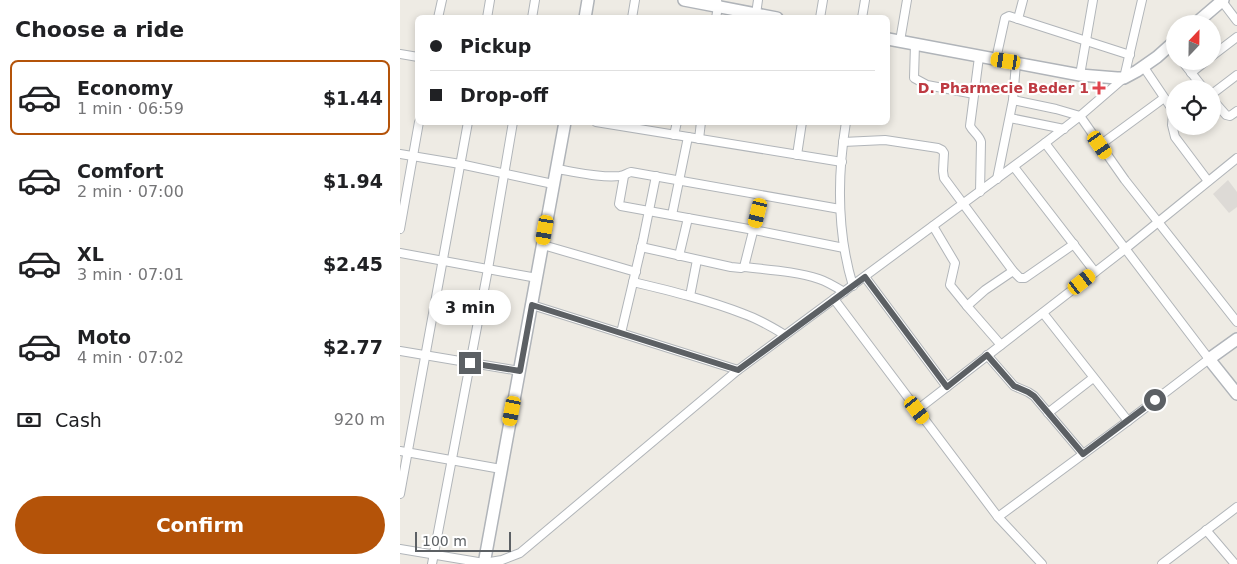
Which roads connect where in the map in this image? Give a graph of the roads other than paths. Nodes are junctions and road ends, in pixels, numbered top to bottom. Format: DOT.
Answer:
graph roads {
  1 [pos="442,0"];
  2 [pos="490,0"];
  3 [pos="535,0"];
  4 [pos="588,0"];
  5 [pos="635,0"];
  6 [pos="684,0"];
  7 [pos="758,0"];
  8 [pos="823,0"];
  9 [pos="865,0"];
  10 [pos="907,0"];
  11 [pos="1023,0"];
  12 [pos="1093,0"];
  13 [pos="1142,0"];
  14 [pos="1222,0"];
  15 [pos="717,8"];
  16 [pos="756,14"];
  17 [pos="439,15"];
  18 [pos="488,15"];
  19 [pos="532,15"];
  20 [pos="585,15"];
  21 [pos="632,15"];
  22 [pos="761,15"];
  23 [pos="820,15"];
  24 [pos="862,15"];
  25 [pos="1205,15"];
  26 [pos="1018,19"];
  27 [pos="1237,21"];
  28 [pos="1237,37"];
  29 [pos="890,40"];
  30 [pos="1086,41"];
  31 [pos="900,42"];
  32 [pos="915,44"];
  33 [pos="1221,49"];
  34 [pos="1166,51"];
  35 [pos="400,54"];
  36 [pos="1130,55"];
  37 [pos="415,56"];
  38 [pos="979,57"];
  39 [pos="996,60"];
  40 [pos="1016,63"];
  41 [pos="1143,66"];
  42 [pos="1189,70"];
  43 [pos="1195,70"];
  44 [pos="1191,73"];
  45 [pos="1080,75"];
  46 [pos="1237,75"];
  47 [pos="1124,78"];
  48 [pos="1197,80"];
  49 [pos="1221,87"];
  50 [pos="974,94"];
  51 [pos="1164,98"];
  52 [pos="1013,100"];
  53 [pos="1166,101"];
  54 [pos="1221,109"];
  55 [pos="1237,111"];
  56 [pos="1080,116"];
  57 [pos="1010,118"];
  58 [pos="419,125"];
  59 [pos="467,125"];
  60 [pos="512,125"];
  61 [pos="564,125"];
  62 [pos="619,125"];
  63 [pos="676,125"];
  64 [pos="701,125"];
  65 [pos="801,125"];
  66 [pos="846,125"];
  67 [pos="1064,129"];
  68 [pos="674,135"];
  69 [pos="1174,135"];
  70 [pos="688,137"];
  71 [pos="699,139"];
  72 [pos="843,142"];
  73 [pos="1045,143"];
  74 [pos="1100,145"];
  75 [pos="400,154"];
  76 [pos="796,155"];
  77 [pos="414,156"];
  78 [pos="1237,158"];
  79 [pos="842,162"];
  80 [pos="460,164"];
  81 [pos="1014,167"];
  82 [pos="556,170"];
  83 [pos="504,173"];
  84 [pos="624,176"];
  85 [pos="656,176"];
  86 [pos="997,179"];
  87 [pos="679,180"];
  88 [pos="1208,181"];
  89 [pos="553,184"];
  90 [pos="980,192"];
  91 [pos="762,196"];
  92 [pos="963,204"];
  93 [pos="840,208"];
  94 [pos="649,211"];
  95 [pos="672,215"];
  96 [pos="688,218"];
  97 [pos="1157,222"];
  98 [pos="933,226"];
  99 [pos="400,229"];
  100 [pos="754,230"];
  101 [pos="1074,244"];
  102 [pos="543,245"];
  103 [pos="641,248"];
  104 [pos="844,248"];
  105 [pos="1125,248"];
  106 [pos="400,253"];
  107 [pos="679,256"];
  108 [pos="697,260"];
  109 [pos="442,261"];
  110 [pos="744,267"];
  111 [pos="488,269"];
  112 [pos="1012,271"];
  113 [pos="636,272"];
  114 [pos="1096,272"];
  115 [pos="865,277"];
  116 [pos="537,278"];
  117 [pos="633,282"];
  118 [pos="853,286"];
  119 [pos="844,292"];
  120 [pos="690,296"];
  121 [pos="834,299"];
  122 [pos="532,305"];
  123 [pos="967,306"];
  124 [pos="1043,313"];
  125 [pos="1237,322"];
  126 [pos="621,333"];
  127 [pos="785,335"];
  128 [pos="1237,339"];
  129 [pos="1001,345"];
  130 [pos="400,351"];
  131 [pos="987,355"];
  132 [pos="425,356"];
  133 [pos="1209,360"];
  134 [pos="470,363"];
  135 [pos="738,370"];
  136 [pos="520,371"];
  137 [pos="1093,378"];
  138 [pos="947,387"];
  139 [pos="1237,393"];
  140 [pos="917,410"];
  141 [pos="1048,413"];
  142 [pos="1128,421"];
  143 [pos="404,451"];
  144 [pos="1083,454"];
  145 [pos="452,460"];
  146 [pos="501,469"];
  147 [pos="400,494"];
  148 [pos="1237,507"];
  149 [pos="998,517"];
  150 [pos="1206,530"];
  151 [pos="400,549"];
  152 [pos="433,555"];
  153 [pos="1235,560"];
  154 [pos="432,564"];
  155 [pos="484,564"];
  156 [pos="1042,564"];
  157 [pos="1162,564"];
  1 -- 17 [label="street"];
  2 -- 18 [label="street"];
  3 -- 19 [label="street"];
  4 -- 20 [label="street"];
  5 -- 21 [label="street"];
  6 -- 15 [label="street"];
  7 -- 16 [label="street"];
  8 -- 23 [label="street"];
  9 -- 24 [label="street"];
  10 -- 31 [label="street"];
  11 -- 26 [label="street"];
  12 -- 30 [label="street"];
  13 -- 36 [label="street"];
  14 -- 25 [label="street"];
  14 -- 27 [label="street"];
  15 -- 16 [label="street"];
  16 -- 22 [label="street"];
  26 -- 30 [label="street"];
  26 -- 39 [label="street"];
  28 -- 33 [label="street"];
  29 -- 31 [label="street"];
  30 -- 36 [label="street"];
  30 -- 45 [label="street"];
  31 -- 32 [label="street"];
  32 -- 38 [label="street"];
  32 -- 50 [label="street"];
  34 -- 41 [label="street"];
  35 -- 37 [label="street"];
  36 -- 47 [label="street"];
  38 -- 39 [label="street"];
  38 -- 50 [label="street"];
  39 -- 40 [label="street"];
  40 -- 45 [label="street"];
  40 -- 52 [label="street"];
  41 -- 47 [label="street"];
  41 -- 51 [label="street"];
  42 -- 44 [label="street"];
  43 -- 44 [label="street"];
  44 -- 48 [label="street"];
  45 -- 47 [label="street"];
  46 -- 49 [label="street"];
  47 -- 56 [label="street"];
  50 -- 90 [label="street"];
  51 -- 53 [label="street"];
  51 -- 74 [label="street"];
  52 -- 56 [label="street"];
  52 -- 57 [label="street"];
  54 -- 55 [label="street"];
  56 -- 67 [label="street"];
  56 -- 74 [label="street"];
  57 -- 67 [label="street"];
  57 -- 86 [label="street"];
  58 -- 77 [label="street"];
  59 -- 80 [label="street"];
  60 -- 83 [label="street"];
  61 -- 82 [label="street"];
  62 -- 68 [label="street"];
  63 -- 68 [label="street"];
  64 -- 71 [label="street"];
  65 -- 76 [label="street"];
  66 -- 72 [label="street"];
  67 -- 73 [label="street"];
  68 -- 70 [label="street"];
  69 -- 88 [label="street"];
  70 -- 71 [label="street"];
  70 -- 87 [label="street"];
  71 -- 76 [label="street"];
  72 -- 79 [label="street"];
  72 -- 92 [label="street"];
  73 -- 81 [label="street"];
  73 -- 105 [label="street"];
  74 -- 97 [label="street"];
  75 -- 77 [label="street"];
  76 -- 79 [label="street"];
  77 -- 80 [label="street"];
  77 -- 99 [label="street"];
  78 -- 88 [label="street"];
  79 -- 93 [label="street"];
  80 -- 83 [label="street"];
  80 -- 109 [label="street"];
  81 -- 86 [label="street"];
  81 -- 101 [label="street"];
  82 -- 84 [label="street"];
  82 -- 89 [label="street"];
  83 -- 89 [label="street"];
  83 -- 111 [label="street"];
  84 -- 85 [label="street"];
  84 -- 94 [label="street"];
  85 -- 87 [label="street"];
  85 -- 94 [label="street"];
  86 -- 90 [label="street"];
  87 -- 91 [label="street"];
  87 -- 95 [label="street"];
  88 -- 97 [label="street"];
  89 -- 102 [label="street"];
  90 -- 92 [label="street"];
  91 -- 93 [label="street"];
  91 -- 100 [label="street"];
  92 -- 98 [label="street"];
  92 -- 112 [label="street"];
  93 -- 104 [label="street"];
  94 -- 95 [label="street"];
  94 -- 103 [label="street"];
  95 -- 96 [label="street"];
  96 -- 100 [label="street"];
  96 -- 107 [label="street"];
  97 -- 105 [label="street"];
  97 -- 125 [label="street"];
  98 -- 115 [label="street"];
  98 -- 123 [label="street"];
  100 -- 104 [label="street"];
  100 -- 110 [label="street"];
  101 -- 112 [label="street"];
  101 -- 114 [label="street"];
  102 -- 113 [label="street"];
  102 -- 116 [label="street"];
  103 -- 107 [label="street"];
  103 -- 113 [label="street"];
  104 -- 118 [label="street"];
  105 -- 114 [label="street"];
  105 -- 133 [label="street"];
  106 -- 109 [label="street"];
  107 -- 108 [label="street"];
  108 -- 110 [label="street"];
  108 -- 120 [label="street"];
  109 -- 111 [label="street"];
  109 -- 132 [label="street"];
  110 -- 119 [label="street"];
  111 -- 116 [label="street"];
  111 -- 134 [label="street"];
  112 -- 123 [label="street"];
  113 -- 117 [label="street"];
  114 -- 124 [label="street"];
  115 -- 118 [label="street"];
  115 -- 138 [label="street"];
  116 -- 122 [label="street"];
  117 -- 120 [label="street"];
  117 -- 126 [label="street"];
  118 -- 119 [label="street"];
  119 -- 121 [label="street"];
  120 -- 127 [label="street"];
  121 -- 127 [label="street"];
  121 -- 140 [label="street"];
  122 -- 126 [label="street"];
  122 -- 136 [label="street"];
  123 -- 129 [label="street"];
  124 -- 129 [label="street"];
  124 -- 137 [label="street"];
  126 -- 135 [label="street"];
  127 -- 135 [label="street"];
  128 -- 133 [label="street"];
  129 -- 131 [label="street"];
  130 -- 132 [label="street"];
  131 -- 138 [label="street"];
  131 -- 141 [label="street"];
  132 -- 134 [label="street"];
  132 -- 143 [label="street"];
  133 -- 139 [label="street"];
  133 -- 142 [label="street"];
  134 -- 136 [label="street"];
  134 -- 145 [label="street"];
  135 -- 155 [label="street"];
  136 -- 146 [label="street"];
  137 -- 141 [label="street"];
  137 -- 142 [label="street"];
  138 -- 140 [label="street"];
  140 -- 149 [label="street"];
  141 -- 144 [label="street"];
  142 -- 144 [label="street"];
  143 -- 145 [label="street"];
  143 -- 147 [label="street"];
  144 -- 149 [label="street"];
  145 -- 146 [label="street"];
  145 -- 152 [label="street"];
  146 -- 155 [label="street"];
  148 -- 150 [label="street"];
  149 -- 156 [label="street"];
  150 -- 153 [label="street"];
  150 -- 157 [label="street"];
  151 -- 152 [label="street"];
  152 -- 154 [label="street"];
  152 -- 155 [label="street"];
}
